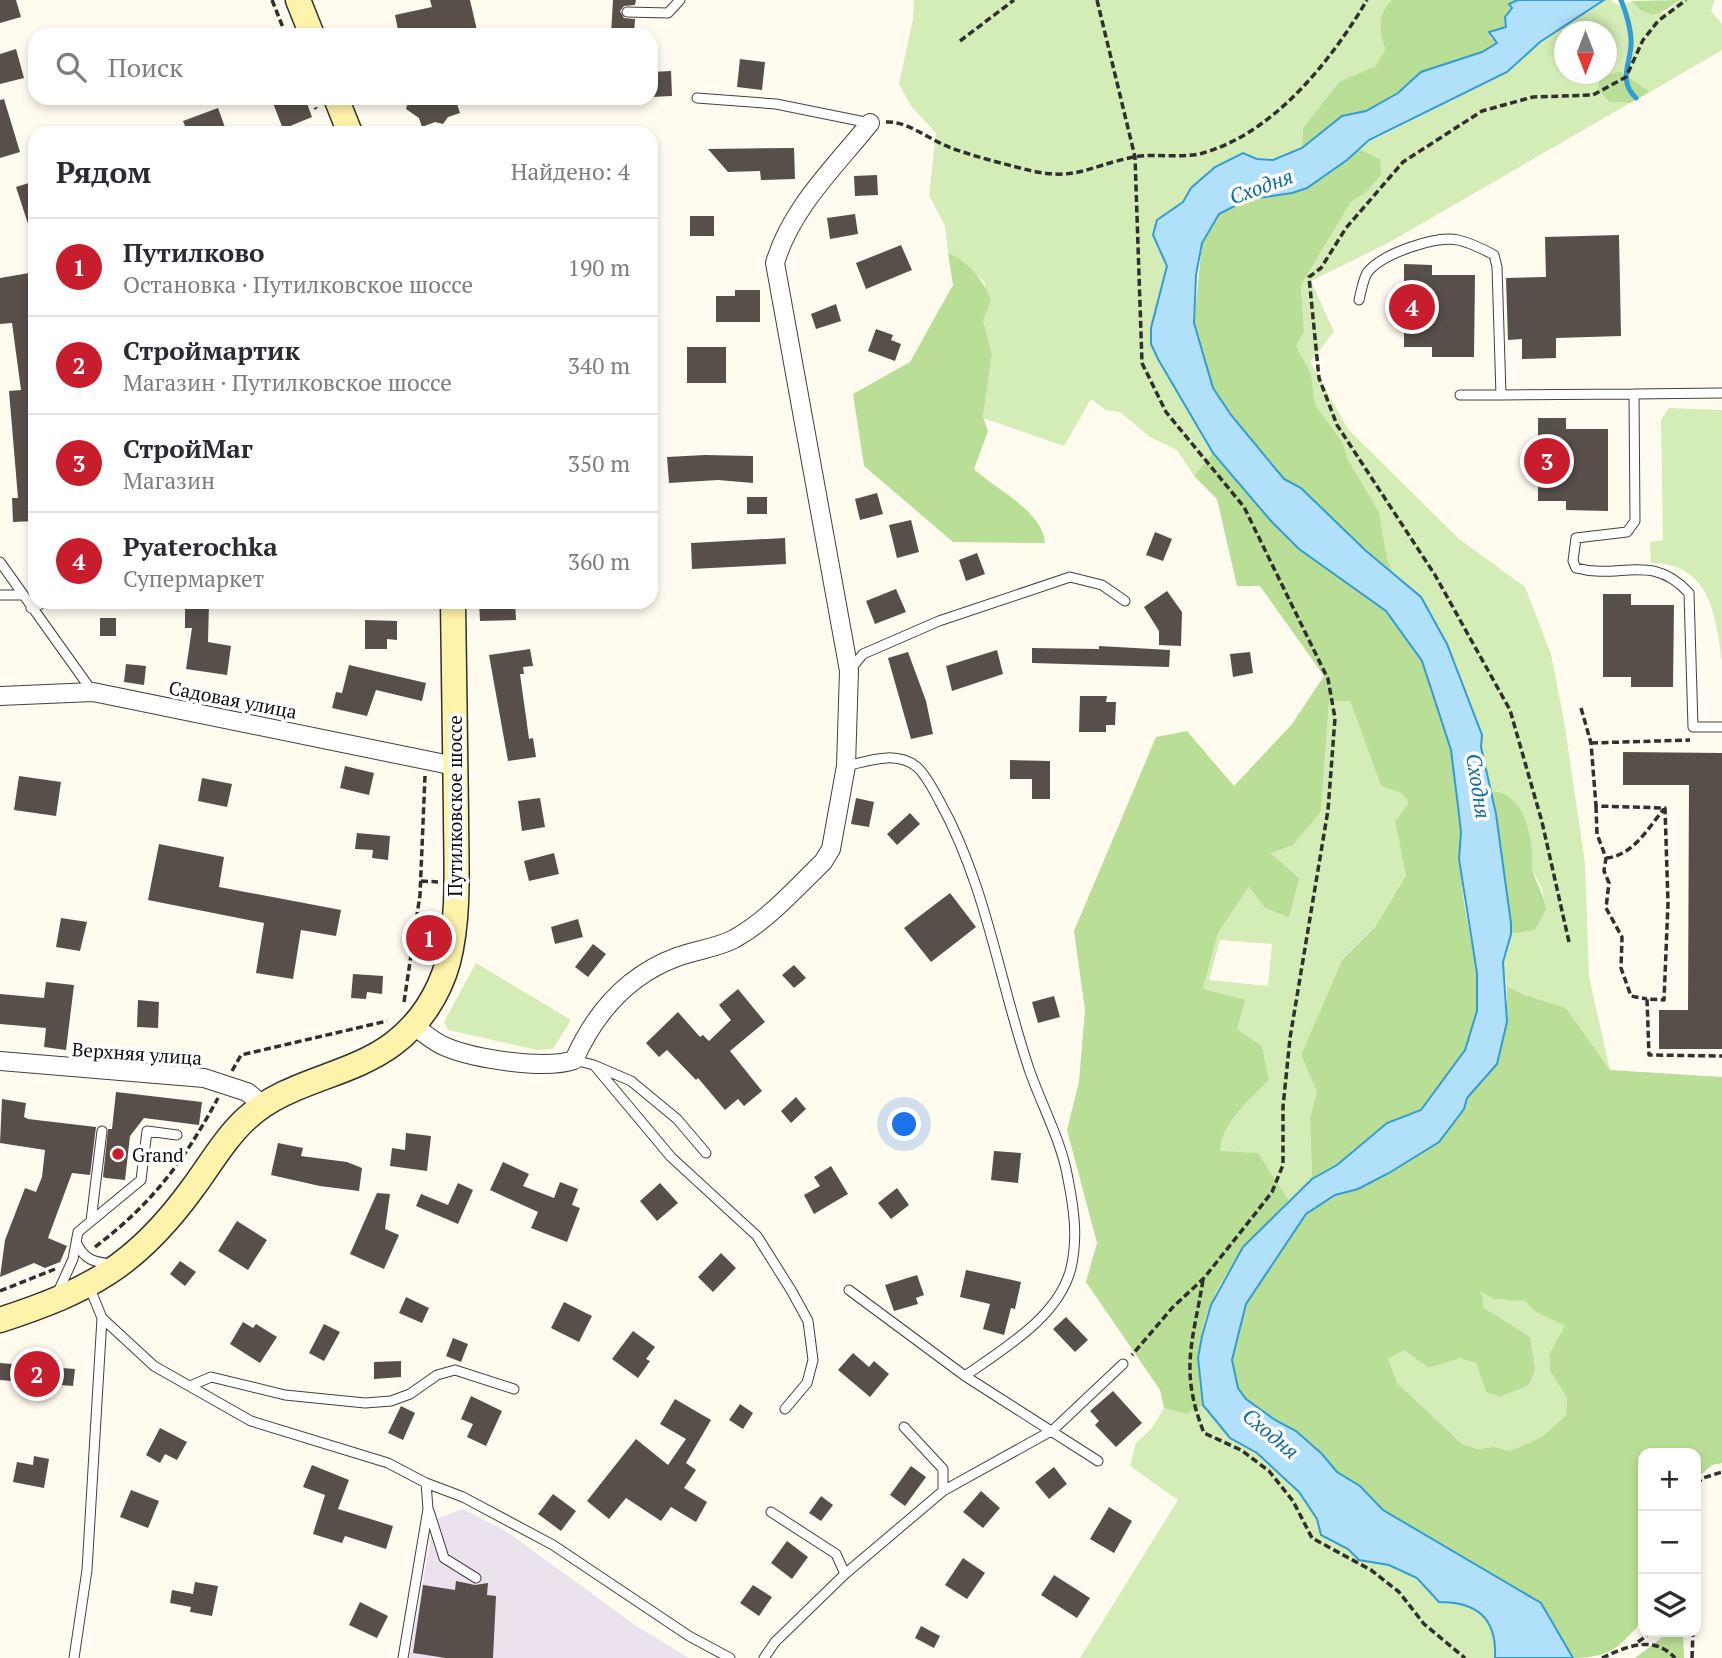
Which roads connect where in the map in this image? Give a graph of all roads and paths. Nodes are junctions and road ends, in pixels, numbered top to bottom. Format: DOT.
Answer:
graph roads {
  1 [pos="272,0"];
  2 [pos="298,0"];
  3 [pos="680,0"];
  4 [pos="1014,0"];
  5 [pos="1097,0"];
  6 [pos="1367,0"];
  7 [pos="1686,0"];
  8 [pos="627,12"];
  9 [pos="283,28"];
  10 [pos="309,28"];
  11 [pos="960,41"];
  12 [pos="696,99"];
  13 [pos="339,105"];
  14 [pos="870,123"];
  15 [pos="347,126"];
  16 [pos="1135,157"];
  17 [pos="1359,300"];
  18 [pos="1722,393"];
  19 [pos="1634,394"];
  20 [pos="1460,395"];
  21 [pos="1501,395"];
  22 [pos="0,562"];
  23 [pos="0,595"];
  24 [pos="22,595"];
  25 [pos="1125,601"];
  26 [pos="28,604"];
  27 [pos="32,609"];
  28 [pos="453,609"];
  29 [pos="849,671"];
  30 [pos="93,692"];
  31 [pos="0,696"];
  32 [pos="1581,708"];
  33 [pos="1722,727"];
  34 [pos="1696,740"];
  35 [pos="1591,743"];
  36 [pos="425,760"];
  37 [pos="455,766"];
  38 [pos="845,766"];
  39 [pos="1596,806"];
  40 [pos="1665,807"];
  41 [pos="1606,858"];
  42 [pos="421,881"];
  43 [pos="443,882"];
  44 [pos="1569,942"];
  45 [pos="1647,999"];
  46 [pos="404,1019"];
  47 [pos="1722,1056"];
  48 [pos="574,1060"];
  49 [pos="0,1061"];
  50 [pos="594,1065"];
  51 [pos="230,1075"];
  52 [pos="263,1105"];
  53 [pos="102,1131"];
  54 [pos="177,1135"];
  55 [pos="706,1153"];
  56 [pos="91,1221"];
  57 [pos="77,1244"];
  58 [pos="123,1265"];
  59 [pos="1204,1278"];
  60 [pos="89,1286"];
  61 [pos="849,1290"];
  62 [pos="48,1303"];
  63 [pos="102,1318"];
  64 [pos="0,1320"];
  65 [pos="1123,1364"];
  66 [pos="965,1376"];
  67 [pos="190,1386"];
  68 [pos="514,1389"];
  69 [pos="785,1409"];
  70 [pos="904,1427"];
  71 [pos="1053,1430"];
  72 [pos="1098,1461"];
  73 [pos="1722,1472"];
  74 [pos="1701,1480"];
  75 [pos="426,1483"];
  76 [pos="943,1491"];
  77 [pos="428,1509"];
  78 [pos="771,1512"];
  79 [pos="845,1574"];
  80 [pos="476,1578"];
  81 [pos="1645,1637"];
  82 [pos="1693,1637"];
  83 [pos="1636,1644"];
  84 [pos="74,1658"];
  85 [pos="403,1658"];
  86 [pos="730,1658"];
  87 [pos="764,1658"];
  88 [pos="1465,1658"];
  89 [pos="1602,1658"];
  90 [pos="1675,1658"];
  91 [pos="1692,1658"];
  1 -- 9 [label="path"];
  2 -- 10 [label="main road"];
  3 -- 8 [label="lane"];
  4 -- 11 [label="path"];
  5 -- 16 [label="path"];
  6 -- 16 [label="path"];
  7 -- 44 [label="path"];
  12 -- 14 [label="lane"];
  13 -- 15 [label="main road"];
  14 -- 16 [label="path"];
  14 -- 29 [label="street"];
  16 -- 59 [label="path"];
  17 -- 21 [label="lane"];
  18 -- 19 [label="lane"];
  19 -- 21 [label="lane"];
  19 -- 33 [label="lane"];
  20 -- 21 [label="lane"];
  22 -- 24 [label="lane"];
  23 -- 24 [label="lane"];
  24 -- 26 [label="lane"];
  25 -- 29 [label="lane"];
  27 -- 30 [label="lane"];
  28 -- 37 [label="main road, Путилковское шоссе"];
  29 -- 38 [label="street"];
  30 -- 31 [label="street, Садовая улица"];
  30 -- 36 [label="street, Садовая улица"];
  32 -- 35 [label="path"];
  34 -- 35 [label="path"];
  35 -- 39 [label="path"];
  36 -- 37 [label="street, Садовая улица"];
  36 -- 42 [label="path"];
  37 -- 46 [label="main road, Путилковское шоссе"];
  38 -- 48 [label="street"];
  38 -- 66 [label="lane"];
  39 -- 40 [label="path"];
  39 -- 41 [label="path"];
  40 -- 41 [label="path"];
  40 -- 45 [label="path"];
  41 -- 45 [label="path"];
  42 -- 43 [label="path"];
  42 -- 46 [label="path"];
  45 -- 47 [label="path"];
  46 -- 48 [label="street"];
  46 -- 51 [label="path"];
  46 -- 52 [label="main road, Путилковское шоссе"];
  48 -- 50 [label="lane"];
  49 -- 52 [label="street, Верхняя улица"];
  50 -- 55 [label="lane"];
  50 -- 69 [label="lane"];
  52 -- 58 [label="main road, Путилковское шоссе"];
  53 -- 56 [label="lane"];
  54 -- 56 [label="lane"];
  56 -- 57 [label="lane"];
  57 -- 58 [label="lane"];
  57 -- 62 [label="lane"];
  58 -- 60 [label="main road, Путилковское шоссе"];
  59 -- 65 [label="path"];
  59 -- 88 [label="path"];
  60 -- 62 [label="main road, Путилковское шоссе"];
  60 -- 63 [label="lane"];
  61 -- 66 [label="lane"];
  62 -- 64 [label="main road, Путилковское шоссе"];
  63 -- 67 [label="lane"];
  63 -- 84 [label="lane"];
  65 -- 71 [label="lane"];
  66 -- 71 [label="lane"];
  67 -- 68 [label="lane"];
  67 -- 75 [label="lane"];
  70 -- 76 [label="lane"];
  71 -- 72 [label="lane"];
  71 -- 76 [label="lane"];
  73 -- 74 [label="path"];
  75 -- 77 [label="lane"];
  75 -- 86 [label="lane"];
  76 -- 79 [label="lane"];
  77 -- 80 [label="lane"];
  77 -- 85 [label="lane"];
  78 -- 79 [label="lane"];
  79 -- 87 [label="lane"];
  81 -- 83 [label="path"];
  82 -- 91 [label="path"];
  83 -- 89 [label="path"];
  83 -- 90 [label="path"];
}
